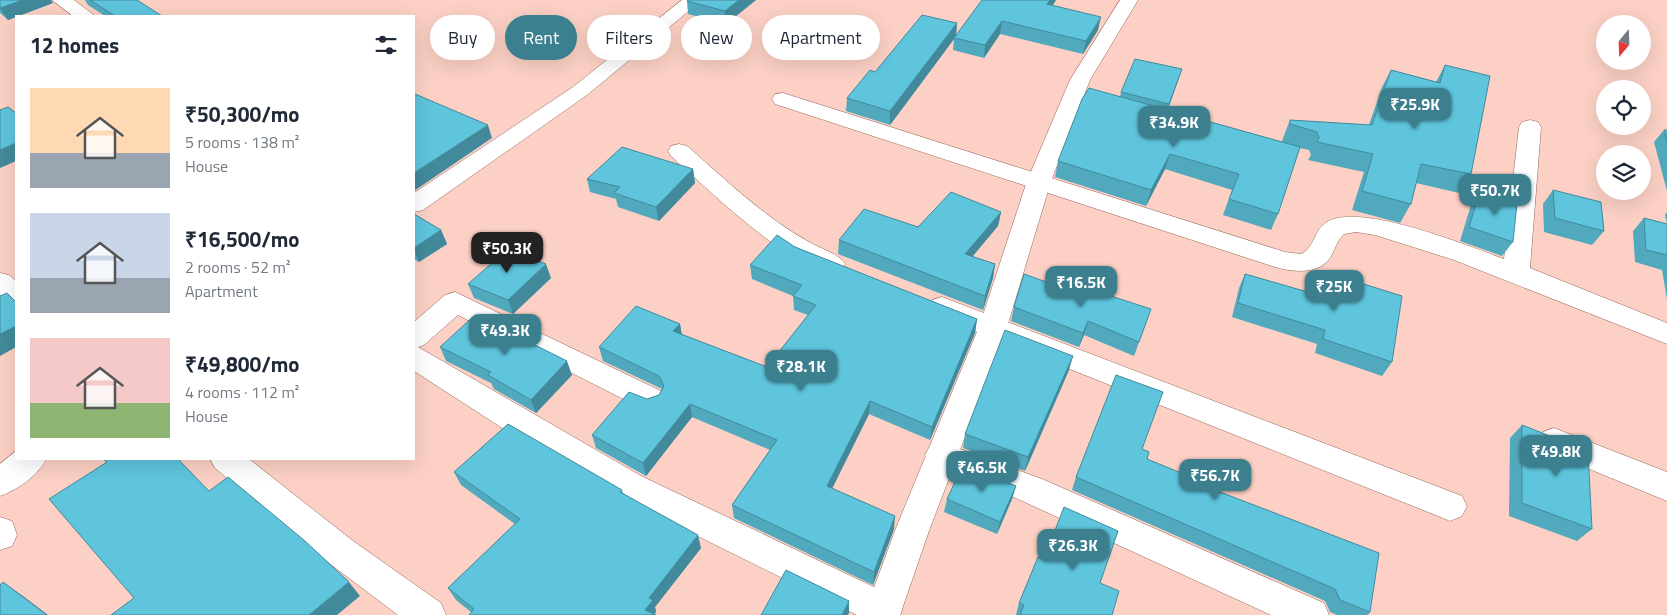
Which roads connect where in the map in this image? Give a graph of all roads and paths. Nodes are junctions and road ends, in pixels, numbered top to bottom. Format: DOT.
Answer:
graph roads {
  1 [pos="61,0"];
  2 [pos="693,0"];
  3 [pos="1129,0"];
  4 [pos="84,15"];
  5 [pos="783,99"];
  6 [pos="1530,127"];
  7 [pos="679,151"];
  8 [pos="1039,181"];
  9 [pos="415,201"];
  10 [pos="850,270"];
  11 [pos="1516,273"];
  12 [pos="0,282"];
  13 [pos="15,293"];
  14 [pos="922,299"];
  15 [pos="993,327"];
  16 [pos="1667,334"];
  17 [pos="415,337"];
  18 [pos="415,358"];
  19 [pos="650,399"];
  20 [pos="1534,432"];
  21 [pos="941,455"];
  22 [pos="29,460"];
  23 [pos="227,460"];
  24 [pos="0,482"];
  25 [pos="1667,487"];
  26 [pos="1450,506"];
  27 [pos="883,612"];
  28 [pos="428,615"];
  29 [pos="1311,615"];
  1 -- 4 [label="street"];
  2 -- 9 [label="street"];
  3 -- 8 [label="street"];
  5 -- 8 [label="street"];
  6 -- 11 [label="street"];
  7 -- 10 [label="street"];
  8 -- 11 [label="street"];
  8 -- 15 [label="street"];
  11 -- 16 [label="street"];
  12 -- 13 [label="street"];
  14 -- 15 [label="street"];
  15 -- 21 [label="street"];
  15 -- 26 [label="street"];
  17 -- 19 [label="street"];
  18 -- 27 [label="street"];
  20 -- 25 [label="street"];
  21 -- 27 [label="street"];
  21 -- 29 [label="street"];
  22 -- 24 [label="street"];
  23 -- 28 [label="street"];
}
